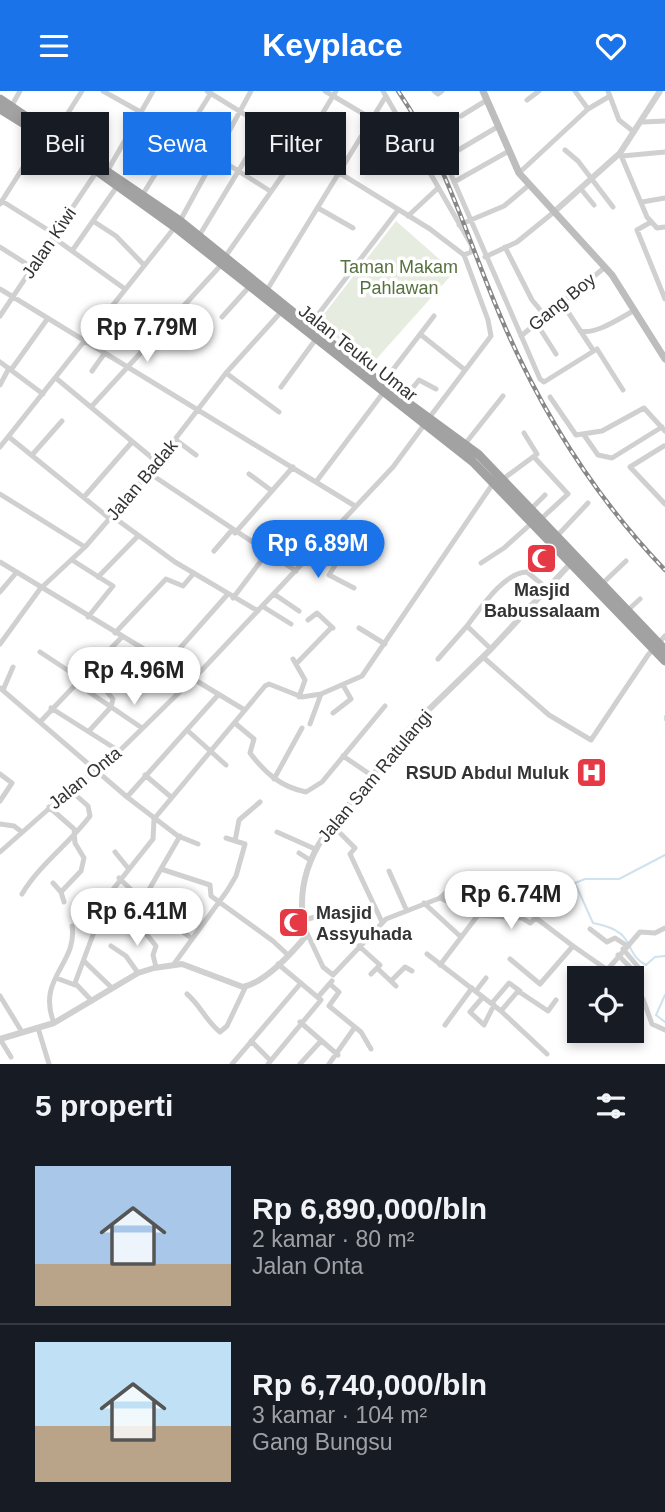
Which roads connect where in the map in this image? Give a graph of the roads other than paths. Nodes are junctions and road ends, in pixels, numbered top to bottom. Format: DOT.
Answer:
graph roads {
  1 [pos="20,91"];
  2 [pos="82,91"];
  3 [pos="103,91"];
  4 [pos="153,91"];
  5 [pos="251,91"];
  6 [pos="325,91"];
  7 [pos="434,91"];
  8 [pos="442,91"];
  9 [pos="539,91"];
  10 [pos="575,91"];
  11 [pos="660,91"];
  12 [pos="209,92"];
  13 [pos="384,93"];
  14 [pos="609,93"];
  15 [pos="335,94"];
  16 [pos="486,94"];
  17 [pos="0,99"];
  18 [pos="527,100"];
  19 [pos="11,107"];
  20 [pos="0,109"];
  21 [pos="588,109"];
  22 [pos="242,111"];
  23 [pos="69,112"];
  24 [pos="138,112"];
  25 [pos="141,112"];
  26 [pos="196,112"];
  27 [pos="324,112"];
  28 [pos="362,112"];
  29 [pos="375,112"];
  30 [pos="396,112"];
  31 [pos="245,113"];
  32 [pos="21,114"];
  33 [pos="461,116"];
  34 [pos="665,121"];
  35 [pos="21,122"];
  36 [pos="643,122"];
  37 [pos="499,126"];
  38 [pos="231,130"];
  39 [pos="635,132"];
  40 [pos="360,139"];
  41 [pos="123,143"];
  42 [pos="509,151"];
  43 [pos="565,151"];
  44 [pos="665,152"];
  45 [pos="621,155"];
  46 [pos="245,160"];
  47 [pos="346,162"];
  48 [pos="231,167"];
  49 [pos="109,168"];
  50 [pos="21,171"];
  51 [pos="109,171"];
  52 [pos="238,171"];
  53 [pos="519,173"];
  54 [pos="94,175"];
  55 [pos="103,175"];
  56 [pos="156,175"];
  57 [pos="205,175"];
  58 [pos="282,175"];
  59 [pos="338,175"];
  60 [pos="342,175"];
  61 [pos="431,175"];
  62 [pos="593,179"];
  63 [pos="454,182"];
  64 [pos="118,185"];
  65 [pos="529,185"];
  66 [pos="438,188"];
  67 [pos="581,189"];
  68 [pos="270,191"];
  69 [pos="143,194"];
  70 [pos="665,198"];
  71 [pos="1,202"];
  72 [pos="642,202"];
  73 [pos="594,205"];
  74 [pos="613,207"];
  75 [pos="318,208"];
  76 [pos="398,210"];
  77 [pos="554,212"];
  78 [pos="408,216"];
  79 [pos="469,218"];
  80 [pos="93,221"];
  81 [pos="651,222"];
  82 [pos="177,224"];
  83 [pos="459,225"];
  84 [pos="665,227"];
  85 [pos="353,228"];
  86 [pos="55,236"];
  87 [pos="199,236"];
  88 [pos="0,247"];
  89 [pos="505,247"];
  90 [pos="72,251"];
  91 [pos="464,255"];
  92 [pos="485,257"];
  93 [pos="223,260"];
  94 [pos="144,265"];
  95 [pos="33,268"];
  96 [pos="604,268"];
  97 [pos="249,286"];
  98 [pos="0,289"];
  99 [pos="125,289"];
  100 [pos="267,290"];
  101 [pos="13,296"];
  102 [pos="665,299"];
  103 [pos="562,303"];
  104 [pos="635,310"];
  105 [pos="281,312"];
  106 [pos="0,316"];
  107 [pos="434,316"];
  108 [pos="222,317"];
  109 [pos="546,317"];
  110 [pos="48,318"];
  111 [pos="537,324"];
  112 [pos="310,325"];
  113 [pos="580,331"];
  114 [pos="420,334"];
  115 [pos="318,336"];
  116 [pos="521,336"];
  117 [pos="85,341"];
  118 [pos="593,350"];
  119 [pos="104,354"];
  120 [pos="556,354"];
  121 [pos="664,357"];
  122 [pos="0,362"];
  123 [pos="125,366"];
  124 [pos="10,369"];
  125 [pos="464,370"];
  126 [pos="92,371"];
  127 [pos="226,373"];
  128 [pos="57,379"];
  129 [pos="0,385"];
  130 [pos="281,387"];
  131 [pos="383,389"];
  132 [pos="436,389"];
  133 [pos="623,390"];
  134 [pos="43,394"];
  135 [pos="503,395"];
  136 [pos="550,397"];
  137 [pos="403,400"];
  138 [pos="91,407"];
  139 [pos="197,410"];
  140 [pos="279,412"];
  141 [pos="62,421"];
  142 [pos="426,422"];
  143 [pos="663,429"];
  144 [pos="524,433"];
  145 [pos="584,435"];
  146 [pos="9,437"];
  147 [pos="176,440"];
  148 [pos="132,442"];
  149 [pos="0,447"];
  150 [pos="665,447"];
  151 [pos="471,454"];
  152 [pos="32,455"];
  153 [pos="196,455"];
  154 [pos="534,457"];
  155 [pos="157,462"];
  156 [pos="293,467"];
  157 [pos="149,473"];
  158 [pos="249,474"];
  159 [pos="499,480"];
  160 [pos="316,482"];
  161 [pos="272,491"];
  162 [pos="545,495"];
  163 [pos="1,497"];
  164 [pos="84,497"];
  165 [pos="588,503"];
  166 [pos="665,504"];
  167 [pos="355,506"];
  168 [pos="532,508"];
  169 [pos="110,517"];
  170 [pos="538,520"];
  171 [pos="233,532"];
  172 [pos="558,535"];
  173 [pos="137,537"];
  174 [pos="324,540"];
  175 [pos="85,547"];
  176 [pos="214,551"];
  177 [pos="267,553"];
  178 [pos="72,559"];
  179 [pos="626,561"];
  180 [pos="0,562"];
  181 [pos="481,563"];
  182 [pos="580,568"];
  183 [pos="296,571"];
  184 [pos="16,573"];
  185 [pos="194,573"];
  186 [pos="99,577"];
  187 [pos="603,587"];
  188 [pos="354,588"];
  189 [pos="40,589"];
  190 [pos="548,590"];
  191 [pos="0,592"];
  192 [pos="274,594"];
  193 [pos="230,596"];
  194 [pos="640,599"];
  195 [pos="260,608"];
  196 [pos="299,611"];
  197 [pos="628,611"];
  198 [pos="88,617"];
  199 [pos="308,620"];
  200 [pos="291,624"];
  201 [pos="467,626"];
  202 [pos="359,628"];
  203 [pos="115,633"];
  204 [pos="122,637"];
  205 [pos="0,644"];
  206 [pos="385,644"];
  207 [pos="660,644"];
  208 [pos="491,649"];
  209 [pos="40,652"];
  210 [pos="483,657"];
  211 [pos="439,659"];
  212 [pos="665,661"];
  213 [pos="166,664"];
  214 [pos="13,667"];
  215 [pos="89,670"];
  216 [pos="191,678"];
  217 [pos="81,679"];
  218 [pos="98,682"];
  219 [pos="343,685"];
  220 [pos="2,689"];
  221 [pos="321,694"];
  222 [pos="218,695"];
  223 [pos="299,697"];
  224 [pos="385,706"];
  225 [pos="51,708"];
  226 [pos="111,708"];
  227 [pos="243,709"];
  228 [pos="333,713"];
  229 [pos="41,721"];
  230 [pos="236,724"];
  231 [pos="310,724"];
  232 [pos="142,728"];
  233 [pos="302,728"];
  234 [pos="187,730"];
  235 [pos="89,731"];
  236 [pos="119,751"];
  237 [pos="212,751"];
  238 [pos="343,756"];
  239 [pos="226,765"];
  240 [pos="97,772"];
  241 [pos="0,774"];
  242 [pos="145,775"];
  243 [pos="374,776"];
  244 [pos="274,779"];
  245 [pos="70,790"];
  246 [pos="127,797"];
  247 [pos="171,797"];
  248 [pos="0,801"];
  249 [pos="260,802"];
  250 [pos="49,807"];
  251 [pos="154,819"];
  252 [pos="1,824"];
  253 [pos="332,825"];
  254 [pos="22,832"];
  255 [pos="277,832"];
  256 [pos="75,835"];
  257 [pos="180,836"];
  258 [pos="226,838"];
  259 [pos="234,841"];
  260 [pos="198,844"];
  261 [pos="315,849"];
  262 [pos="0,851"];
  263 [pos="116,852"];
  264 [pos="299,853"];
  265 [pos="310,860"];
  266 [pos="128,868"];
  267 [pos="161,869"];
  268 [pos="389,871"];
  269 [pos="119,879"];
  270 [pos="53,883"];
  271 [pos="456,884"];
  272 [pos="61,892"];
  273 [pos="22,894"];
  274 [pos="440,898"];
  275 [pos="143,900"];
  276 [pos="64,902"];
  277 [pos="218,902"];
  278 [pos="424,903"];
  279 [pos="406,909"];
  280 [pos="334,912"];
  281 [pos="478,915"];
  282 [pos="135,920"];
  283 [pos="304,920"];
  284 [pos="382,922"];
  285 [pos="72,926"];
  286 [pos="590,929"];
  287 [pos="665,929"];
  288 [pos="306,933"];
  289 [pos="461,937"];
  290 [pos="191,938"];
  291 [pos="111,946"];
  292 [pos="359,946"];
  293 [pos="573,946"];
  294 [pos="623,948"];
  295 [pos="427,954"];
  296 [pos="288,955"];
  297 [pos="510,959"];
  298 [pos="84,961"];
  299 [pos="173,964"];
  300 [pos="278,964"];
  301 [pos="440,965"];
  302 [pos="603,966"];
  303 [pos="609,966"];
  304 [pos="633,966"];
  305 [pos="637,966"];
  306 [pos="156,967"];
  307 [pos="377,968"];
  308 [pos="412,971"];
  309 [pos="138,973"];
  310 [pos="371,974"];
  311 [pos="334,975"];
  312 [pos="56,978"];
  313 [pos="486,978"];
  314 [pos="301,983"];
  315 [pos="330,984"];
  316 [pos="75,985"];
  317 [pos="246,986"];
  318 [pos="112,988"];
  319 [pos="474,990"];
  320 [pos="520,991"];
  321 [pos="187,994"];
  322 [pos="0,996"];
  323 [pos="483,997"];
  324 [pos="319,999"];
  325 [pos="556,1000"];
  326 [pos="92,1001"];
  327 [pos="644,1002"];
  328 [pos="493,1004"];
  329 [pos="329,1006"];
  330 [pos="501,1011"];
  331 [pos="300,1022"];
  332 [pos="54,1023"];
  333 [pos="445,1025"];
  334 [pos="355,1027"];
  335 [pos="38,1028"];
  336 [pos="665,1030"];
  337 [pos="22,1032"];
  338 [pos="360,1032"];
  339 [pos="351,1036"];
  340 [pos="0,1039"];
  341 [pos="251,1041"];
  342 [pos="321,1041"];
  343 [pos="371,1049"];
  344 [pos="547,1054"];
  345 [pos="338,1055"];
  346 [pos="11,1057"];
  347 [pos="269,1062"];
  348 [pos="49,1064"];
  349 [pos="233,1064"];
  350 [pos="300,1064"];
  351 [pos="330,1064"];
  1 -- 19 [label="street"];
  2 -- 23 [label="street"];
  3 -- 24 [label="street"];
  4 -- 25 [label="street"];
  5 -- 22 [label="street"];
  6 -- 15 [label="street"];
  7 -- 8 [label="street"];
  9 -- 18 [label="street"];
  10 -- 21 [label="street"];
  11 -- 36 [label="street"];
  12 -- 22 [label="street"];
  12 -- 26 [label="street"];
  13 -- 29 [label="street"];
  13 -- 30 [label="street"];
  14 -- 21 [label="street"];
  14 -- 39 [label="street"];
  15 -- 27 [label="street"];
  15 -- 28 [label="street"];
  16 -- 33 [label="street"];
  16 -- 37 [label="main road"];
  17 -- 19 [label="highway, Jalan Teuku Umar"];
  19 -- 32 [label="highway, Jalan Teuku Umar"];
  20 -- 35 [label="highway, Jalan Teuku Umar"];
  21 -- 53 [label="street"];
  22 -- 31 [label="street"];
  22 -- 38 [label="street"];
  34 -- 36 [label="street"];
  36 -- 39 [label="street"];
  37 -- 42 [label="main road"];
  37 -- 63 [label="street"];
  39 -- 45 [label="street"];
  40 -- 47 [label="street"];
  41 -- 49 [label="street"];
  42 -- 53 [label="main road"];
  42 -- 63 [label="street"];
  43 -- 62 [label="street"];
  44 -- 45 [label="street"];
  45 -- 62 [label="street"];
  45 -- 72 [label="street"];
  46 -- 52 [label="street"];
  48 -- 52 [label="street"];
  50 -- 71 [label="street"];
  51 -- 69 [label="highway, Jalan Teuku Umar"];
  52 -- 68 [label="street"];
  52 -- 87 [label="street"];
  53 -- 65 [label="main road"];
  54 -- 86 [label="street, Jalan Kiwi"];
  55 -- 64 [label="highway, Jalan Teuku Umar"];
  56 -- 69 [label="street"];
  57 -- 82 [label="street"];
  58 -- 68 [label="street"];
  59 -- 75 [label="street"];
  60 -- 76 [label="street"];
  61 -- 66 [label="street"];
  62 -- 67 [label="street"];
  62 -- 74 [label="street"];
  63 -- 79 [label="street"];
  64 -- 80 [label="street"];
  64 -- 82 [label="highway, Jalan Teuku Umar"];
  65 -- 77 [label="main road"];
  65 -- 79 [label="street"];
  66 -- 78 [label="street"];
  66 -- 83 [label="street"];
  67 -- 73 [label="street"];
  67 -- 77 [label="street"];
  68 -- 93 [label="street"];
  69 -- 82 [label="highway, Jalan Teuku Umar"];
  70 -- 72 [label="street"];
  71 -- 86 [label="street"];
  72 -- 81 [label="street"];
  75 -- 85 [label="street"];
  75 -- 100 [label="street"];
  76 -- 78 [label="street"];
  76 -- 112 [label="street"];
  77 -- 89 [label="street"];
  77 -- 96 [label="main road"];
  78 -- 91 [label="street"];
  79 -- 83 [label="street"];
  79 -- 92 [label="street"];
  80 -- 90 [label="street"];
  80 -- 94 [label="street"];
  81 -- 84 [label="street"];
  81 -- 102 [label="street"];
  82 -- 87 [label="highway, Jalan Teuku Umar"];
  82 -- 93 [label="highway, Jalan Teuku Umar"];
  82 -- 94 [label="street"];
  83 -- 91 [label="street"];
  86 -- 90 [label="street"];
  86 -- 95 [label="street, Jalan Kiwi"];
  87 -- 93 [label="highway, Jalan Teuku Umar"];
  88 -- 95 [label="street"];
  89 -- 92 [label="street"];
  89 -- 109 [label="street"];
  90 -- 99 [label="street"];
  91 -- 125 [label="street, Jalan Onta"];
  92 -- 116 [label="street"];
  93 -- 97 [label="highway, Jalan Teuku Umar"];
  93 -- 100 [label="highway, Jalan Teuku Umar"];
  93 -- 123 [label="street"];
  94 -- 99 [label="street"];
  95 -- 101 [label="street, Jalan Kiwi"];
  96 -- 103 [label="street, Gang Boy"];
  96 -- 104 [label="main road"];
  97 -- 105 [label="highway, Jalan Teuku Umar"];
  97 -- 108 [label="street"];
  98 -- 101 [label="street"];
  99 -- 117 [label="street"];
  100 -- 112 [label="highway, Jalan Teuku Umar"];
  101 -- 106 [label="street, Jalan Kiwi"];
  101 -- 110 [label="street"];
  103 -- 109 [label="street, Gang Boy"];
  103 -- 113 [label="street"];
  104 -- 113 [label="street"];
  104 -- 121 [label="main road"];
  105 -- 115 [label="highway, Jalan Teuku Umar"];
  105 -- 127 [label="street, Jalan Badak"];
  107 -- 114 [label="street"];
  109 -- 111 [label="street, Gang Boy"];
  110 -- 117 [label="street"];
  110 -- 124 [label="street"];
  111 -- 116 [label="street, Gang Boy"];
  111 -- 120 [label="street"];
  112 -- 115 [label="highway, Jalan Teuku Umar"];
  113 -- 118 [label="street"];
  114 -- 125 [label="street"];
  114 -- 131 [label="street"];
  115 -- 130 [label="street"];
  115 -- 131 [label="highway, Jalan Teuku Umar"];
  116 -- 118 [label="street"];
  117 -- 119 [label="street"];
  117 -- 128 [label="street"];
  118 -- 133 [label="street"];
  119 -- 123 [label="street"];
  119 -- 126 [label="street"];
  122 -- 124 [label="street"];
  123 -- 138 [label="street"];
  123 -- 139 [label="street"];
  124 -- 129 [label="street"];
  124 -- 134 [label="street"];
  125 -- 142 [label="street, Jalan Onta"];
  127 -- 139 [label="street, Jalan Badak"];
  127 -- 140 [label="street"];
  128 -- 134 [label="street"];
  128 -- 138 [label="street"];
  131 -- 137 [label="highway, Jalan Teuku Umar"];
  131 -- 142 [label="highway, Jalan Teuku Umar"];
  131 -- 160 [label="street"];
  132 -- 137 [label="street"];
  134 -- 146 [label="street"];
  135 -- 151 [label="street"];
  136 -- 145 [label="street"];
  137 -- 142 [label="highway, Jalan Teuku Umar"];
  138 -- 148 [label="street"];
  139 -- 147 [label="street, Jalan Badak"];
  139 -- 156 [label="street"];
  141 -- 152 [label="street"];
  142 -- 151 [label="highway, Jalan Teuku Umar"];
  142 -- 167 [label="street, Jalan Onta"];
  143 -- 145 [label="street"];
  143 -- 145 [label="street"];
  144 -- 154 [label="street"];
  146 -- 149 [label="street"];
  146 -- 152 [label="street"];
  147 -- 153 [label="street"];
  147 -- 155 [label="street, Jalan Badak"];
  148 -- 155 [label="street"];
  148 -- 164 [label="street"];
  150 -- 166 [label="street"];
  151 -- 159 [label="highway, Jalan Teuku Umar"];
  152 -- 164 [label="street"];
  154 -- 159 [label="street"];
  154 -- 170 [label="street"];
  155 -- 157 [label="street, Jalan Badak"];
  156 -- 160 [label="street"];
  156 -- 161 [label="street"];
  157 -- 169 [label="street, Jalan Badak"];
  157 -- 171 [label="street"];
  158 -- 161 [label="street"];
  159 -- 168 [label="highway, Jalan Teuku Umar"];
  159 -- 170 [label="highway, Jalan Teuku Umar"];
  159 -- 206 [label="street"];
  160 -- 167 [label="street"];
  161 -- 171 [label="street"];
  162 -- 168 [label="street"];
  163 -- 175 [label="street"];
  164 -- 169 [label="street"];
  165 -- 172 [label="street"];
  167 -- 174 [label="street, Jalan Onta"];
  168 -- 170 [label="highway, Jalan Teuku Umar"];
  169 -- 173 [label="street"];
  169 -- 175 [label="street, Jalan Badak"];
  170 -- 172 [label="highway, Jalan Teuku Umar"];
  170 -- 181 [label="street"];
  170 -- 182 [label="highway, Jalan Teuku Umar"];
  171 -- 176 [label="street"];
  171 -- 177 [label="street"];
  172 -- 182 [label="highway, Jalan Teuku Umar"];
  173 -- 185 [label="street"];
  173 -- 186 [label="street"];
  174 -- 183 [label="street, Jalan Onta"];
  174 -- 188 [label="street"];
  175 -- 178 [label="street, Jalan Badak"];
  177 -- 183 [label="street"];
  177 -- 193 [label="street"];
  178 -- 186 [label="street"];
  178 -- 189 [label="street, Jalan Badak"];
  179 -- 187 [label="street"];
  180 -- 184 [label="street"];
  182 -- 187 [label="highway, Jalan Teuku Umar"];
  182 -- 190 [label="street, Jalan Sam Ratulangi"];
  183 -- 192 [label="street, Jalan Onta"];
  184 -- 189 [label="street"];
  184 -- 191 [label="street"];
  185 -- 193 [label="street"];
  185 -- 203 [label="street"];
  186 -- 198 [label="street"];
  187 -- 197 [label="highway, Jalan Teuku Umar"];
  187 -- 207 [label="highway, Jalan Teuku Umar"];
  189 -- 198 [label="street"];
  189 -- 205 [label="street, Jalan Badak"];
  190 -- 201 [label="street"];
  190 -- 208 [label="street, Jalan Sam Ratulangi"];
  192 -- 195 [label="street, Jalan Onta"];
  192 -- 196 [label="street"];
  193 -- 195 [label="street"];
  193 -- 213 [label="street"];
  194 -- 197 [label="street"];
  195 -- 200 [label="street"];
  195 -- 216 [label="street, Jalan Onta"];
  197 -- 207 [label="highway, Jalan Teuku Umar"];
  198 -- 203 [label="street"];
  199 -- 223 [label="street"];
  201 -- 208 [label="street"];
  201 -- 211 [label="street"];
  202 -- 206 [label="street"];
  203 -- 204 [label="street"];
  204 -- 213 [label="street"];
  204 -- 215 [label="street"];
  206 -- 219 [label="street"];
  207 -- 210 [label="street"];
  207 -- 212 [label="highway, Jalan Teuku Umar"];
  208 -- 210 [label="street, Jalan Sam Ratulangi"];
  209 -- 217 [label="street"];
  210 -- 243 [label="street, Jalan Sam Ratulangi"];
  213 -- 216 [label="street"];
  214 -- 220 [label="street"];
  215 -- 217 [label="street"];
  215 -- 218 [label="street"];
  216 -- 222 [label="street"];
  216 -- 232 [label="street, Jalan Onta"];
  217 -- 225 [label="street"];
  218 -- 226 [label="street"];
  218 -- 226 [label="street"];
  219 -- 221 [label="street"];
  219 -- 228 [label="street"];
  220 -- 229 [label="street"];
  221 -- 223 [label="street"];
  221 -- 231 [label="street"];
  222 -- 227 [label="street"];
  222 -- 234 [label="street"];
  223 -- 227 [label="street"];
  224 -- 238 [label="street"];
  225 -- 229 [label="street"];
  225 -- 235 [label="street"];
  226 -- 232 [label="street"];
  226 -- 235 [label="street"];
  227 -- 230 [label="street"];
  229 -- 240 [label="street"];
  230 -- 237 [label="street"];
  230 -- 244 [label="street"];
  232 -- 236 [label="street, Jalan Onta"];
  233 -- 244 [label="street"];
  234 -- 237 [label="street"];
  234 -- 242 [label="street"];
  235 -- 236 [label="street"];
  236 -- 240 [label="street, Jalan Onta"];
  237 -- 239 [label="street"];
  237 -- 247 [label="street"];
  238 -- 243 [label="street"];
  238 -- 244 [label="street"];
  240 -- 245 [label="street, Jalan Onta"];
  240 -- 246 [label="street"];
  241 -- 248 [label="street"];
  242 -- 246 [label="street"];
  242 -- 247 [label="street"];
  243 -- 253 [label="street, Jalan Sam Ratulangi"];
  245 -- 250 [label="street, Jalan Onta"];
  245 -- 256 [label="street"];
  246 -- 251 [label="street"];
  247 -- 251 [label="street"];
  249 -- 259 [label="street"];
  250 -- 254 [label="street, Jalan Onta"];
  250 -- 256 [label="street"];
  251 -- 257 [label="street"];
  251 -- 266 [label="street"];
  252 -- 254 [label="street"];
  253 -- 261 [label="street, Jalan Sam Ratulangi"];
  253 -- 284 [label="street"];
  254 -- 262 [label="street, Jalan Onta"];
  255 -- 261 [label="street"];
  256 -- 272 [label="street"];
  256 -- 273 [label="street"];
  257 -- 260 [label="street"];
  257 -- 267 [label="street"];
  258 -- 259 [label="street"];
  259 -- 277 [label="street"];
  261 -- 265 [label="street, Jalan Sam Ratulangi"];
  263 -- 266 [label="street"];
  264 -- 265 [label="street"];
  265 -- 283 [label="street, Jalan Sam Ratulangi"];
  266 -- 269 [label="street"];
  267 -- 275 [label="street"];
  267 -- 277 [label="street"];
  268 -- 279 [label="street"];
  269 -- 275 [label="street"];
  269 -- 298 [label="street"];
  270 -- 272 [label="street"];
  271 -- 274 [label="street"];
  272 -- 276 [label="street"];
  274 -- 278 [label="street"];
  274 -- 281 [label="street"];
  275 -- 290 [label="street"];
  277 -- 290 [label="street"];
  277 -- 296 [label="street"];
  278 -- 279 [label="street"];
  278 -- 289 [label="street"];
  279 -- 284 [label="street"];
  280 -- 283 [label="street"];
  281 -- 289 [label="street"];
  281 -- 293 [label="street"];
  282 -- 306 [label="street"];
  283 -- 288 [label="street, Jalan Sam Ratulangi"];
  284 -- 292 [label="street"];
  285 -- 312 [label="street"];
  286 -- 294 [label="street"];
  287 -- 294 [label="street"];
  288 -- 296 [label="street"];
  288 -- 311 [label="street"];
  289 -- 301 [label="street"];
  290 -- 299 [label="street"];
  291 -- 309 [label="street"];
  292 -- 307 [label="street"];
  292 -- 311 [label="street"];
  293 -- 297 [label="street"];
  293 -- 302 [label="street"];
  294 -- 303 [label="street"];
  294 -- 304 [label="street"];
  294 -- 305 [label="street"];
  295 -- 301 [label="street"];
  296 -- 300 [label="street"];
  298 -- 316 [label="street"];
  298 -- 318 [label="street"];
  299 -- 306 [label="street"];
  299 -- 317 [label="street"];
  300 -- 314 [label="street"];
  300 -- 317 [label="street"];
  301 -- 319 [label="street"];
  306 -- 309 [label="street"];
  307 -- 308 [label="street"];
  307 -- 310 [label="street"];
  309 -- 318 [label="street"];
  311 -- 315 [label="street"];
  312 -- 316 [label="street"];
  312 -- 332 [label="street"];
  313 -- 319 [label="street"];
  314 -- 324 [label="street"];
  314 -- 341 [label="street"];
  315 -- 324 [label="street"];
  315 -- 329 [label="street"];
  316 -- 326 [label="street"];
  317 -- 321 [label="street"];
  318 -- 326 [label="street"];
  319 -- 323 [label="street"];
  319 -- 333 [label="street"];
  320 -- 325 [label="street"];
  320 -- 328 [label="street"];
  320 -- 330 [label="street"];
  322 -- 337 [label="street"];
  323 -- 328 [label="street"];
  323 -- 328 [label="street"];
  324 -- 329 [label="street"];
  324 -- 331 [label="street"];
  326 -- 332 [label="street"];
  327 -- 336 [label="street"];
  328 -- 330 [label="street"];
  329 -- 334 [label="street"];
  330 -- 344 [label="street"];
  331 -- 342 [label="street"];
  331 -- 347 [label="street"];
  332 -- 335 [label="street"];
  334 -- 338 [label="street"];
  334 -- 339 [label="street"];
  335 -- 337 [label="street"];
  335 -- 348 [label="street"];
  337 -- 340 [label="street"];
  338 -- 339 [label="street"];
  338 -- 343 [label="street"];
  339 -- 345 [label="street"];
  340 -- 346 [label="street"];
  341 -- 347 [label="street"];
  341 -- 349 [label="street"];
  342 -- 345 [label="street"];
  342 -- 350 [label="street"];
  345 -- 351 [label="street"];
}
